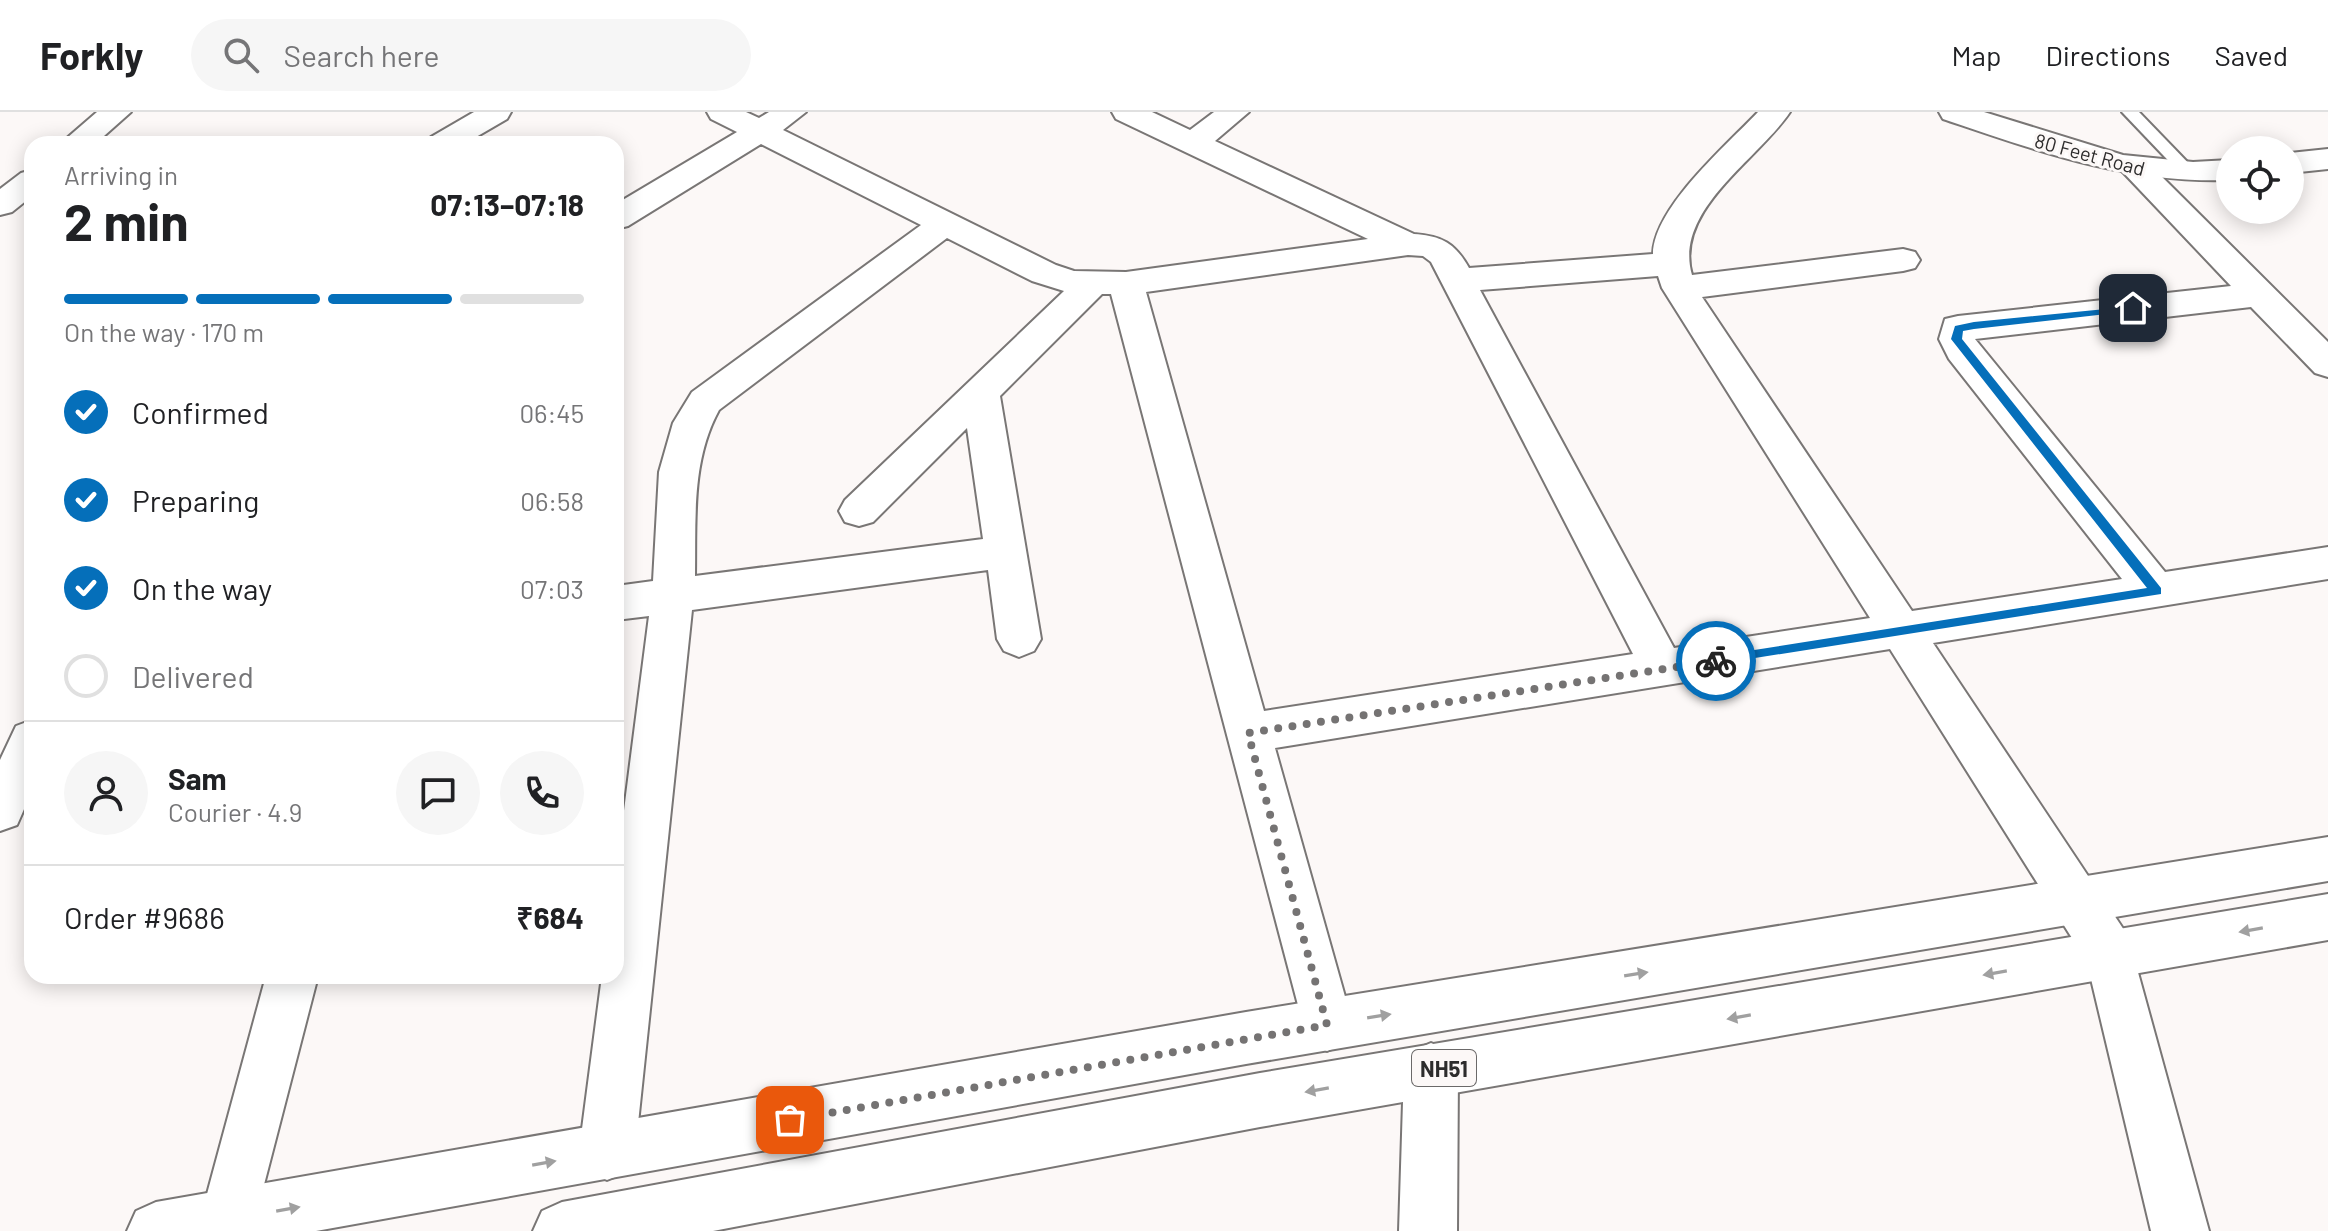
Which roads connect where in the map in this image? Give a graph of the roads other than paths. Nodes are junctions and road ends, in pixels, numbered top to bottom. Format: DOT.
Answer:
graph roads {
  1 [pos="116,112"];
  2 [pos="496,112"];
  3 [pos="722,112"];
  4 [pos="791,112"];
  5 [pos="1127,112"];
  6 [pos="1234,112"];
  7 [pos="1775,112"];
  8 [pos="1954,112"];
  9 [pos="2130,112"];
  10 [pos="758,132"];
  11 [pos="86,136"];
  12 [pos="456,136"];
  13 [pos="1193,143"];
  14 [pos="2328,159"];
  15 [pos="2304,162"];
  16 [pos="2136,169"];
  17 [pos="2216,171"];
  18 [pos="2189,173"];
  19 [pos="24,186"];
  20 [pos="0,205"];
  21 [pos="624,214"];
  22 [pos="944,224"];
  23 [pos="1408,244"];
  24 [pos="1903,260"];
  25 [pos="1676,276"];
  26 [pos="1458,280"];
  27 [pos="1109,283"];
  28 [pos="2260,294"];
  29 [pos="2328,364"];
  30 [pos="981,393"];
  31 [pos="859,511"];
  32 [pos="1006,552"];
  33 [pos="2328,563"];
  34 [pos="2156,591"];
  35 [pos="673,596"];
  36 [pos="624,602"];
  37 [pos="1903,632"];
  38 [pos="1019,639"];
  39 [pos="1663,669"];
  40 [pos="1248,733"];
  41 [pos="24,758"];
  42 [pos="0,810"];
  43 [pos="2328,859"];
  44 [pos="2078,900"];
  45 [pos="2328,917"];
  46 [pos="2110,953"];
  47 [pos="290,984"];
  48 [pos="1327,1025"];
  49 [pos="1431,1070"];
  50 [pos="607,1152"];
  51 [pos="228,1220"];
  52 [pos="582,1229"];
  53 [pos="156,1231"];
  54 [pos="1428,1231"];
  55 [pos="2180,1231"];
  1 -- 11 [label="main road"];
  2 -- 12 [label="main road"];
  3 -- 10 [label="main road"];
  4 -- 10 [label="main road"];
  5 -- 13 [label="main road"];
  6 -- 13 [label="main road"];
  7 -- 25 [label="main road"];
  8 -- 16 [label="main road, 80 Feet Road"];
  9 -- 18 [label="lane"];
  10 -- 21 [label="main road"];
  10 -- 22 [label="main road"];
  13 -- 23 [label="main road"];
  14 -- 15 [label="main road"];
  16 -- 18 [label="main road, 80 Feet Road"];
  16 -- 28 [label="main road"];
  17 -- 18 [label="main road, 80 Feet Road"];
  19 -- 20 [label="main road"];
  22 -- 27 [label="main road"];
  22 -- 35 [label="main road"];
  23 -- 26 [label="main road"];
  23 -- 27 [label="main road"];
  24 -- 25 [label="main road"];
  25 -- 26 [label="main road"];
  25 -- 37 [label="main road"];
  26 -- 39 [label="main road"];
  27 -- 30 [label="main road"];
  27 -- 40 [label="main road"];
  28 -- 29 [label="main road"];
  28 -- 34 [label="main road"];
  30 -- 31 [label="main road"];
  30 -- 32 [label="main road"];
  32 -- 35 [label="main road"];
  32 -- 38 [label="main road"];
  33 -- 34 [label="main road"];
  34 -- 37 [label="main road"];
  35 -- 36 [label="main road"];
  35 -- 50 [label="main road"];
  37 -- 39 [label="main road"];
  37 -- 44 [label="main road"];
  39 -- 40 [label="main road"];
  40 -- 48 [label="main road"];
  41 -- 42 [label="main road"];
  43 -- 44 [label="main road"];
  44 -- 46 [label="main road"];
  48 -- 44 [label="main road, one-way"];
  45 -- 46 [label="main road, NH51, one-way"];
  46 -- 49 [label="main road, NH51, one-way"];
  46 -- 55 [label="main road"];
  47 -- 51 [label="main road"];
  48 -- 50 [label="main road"];
  49 -- 52 [label="main road, NH51, one-way"];
  49 -- 54 [label="main road"];
  51 -- 50 [label="main road, one-way"];
  51 -- 53 [label="main road"];
}
